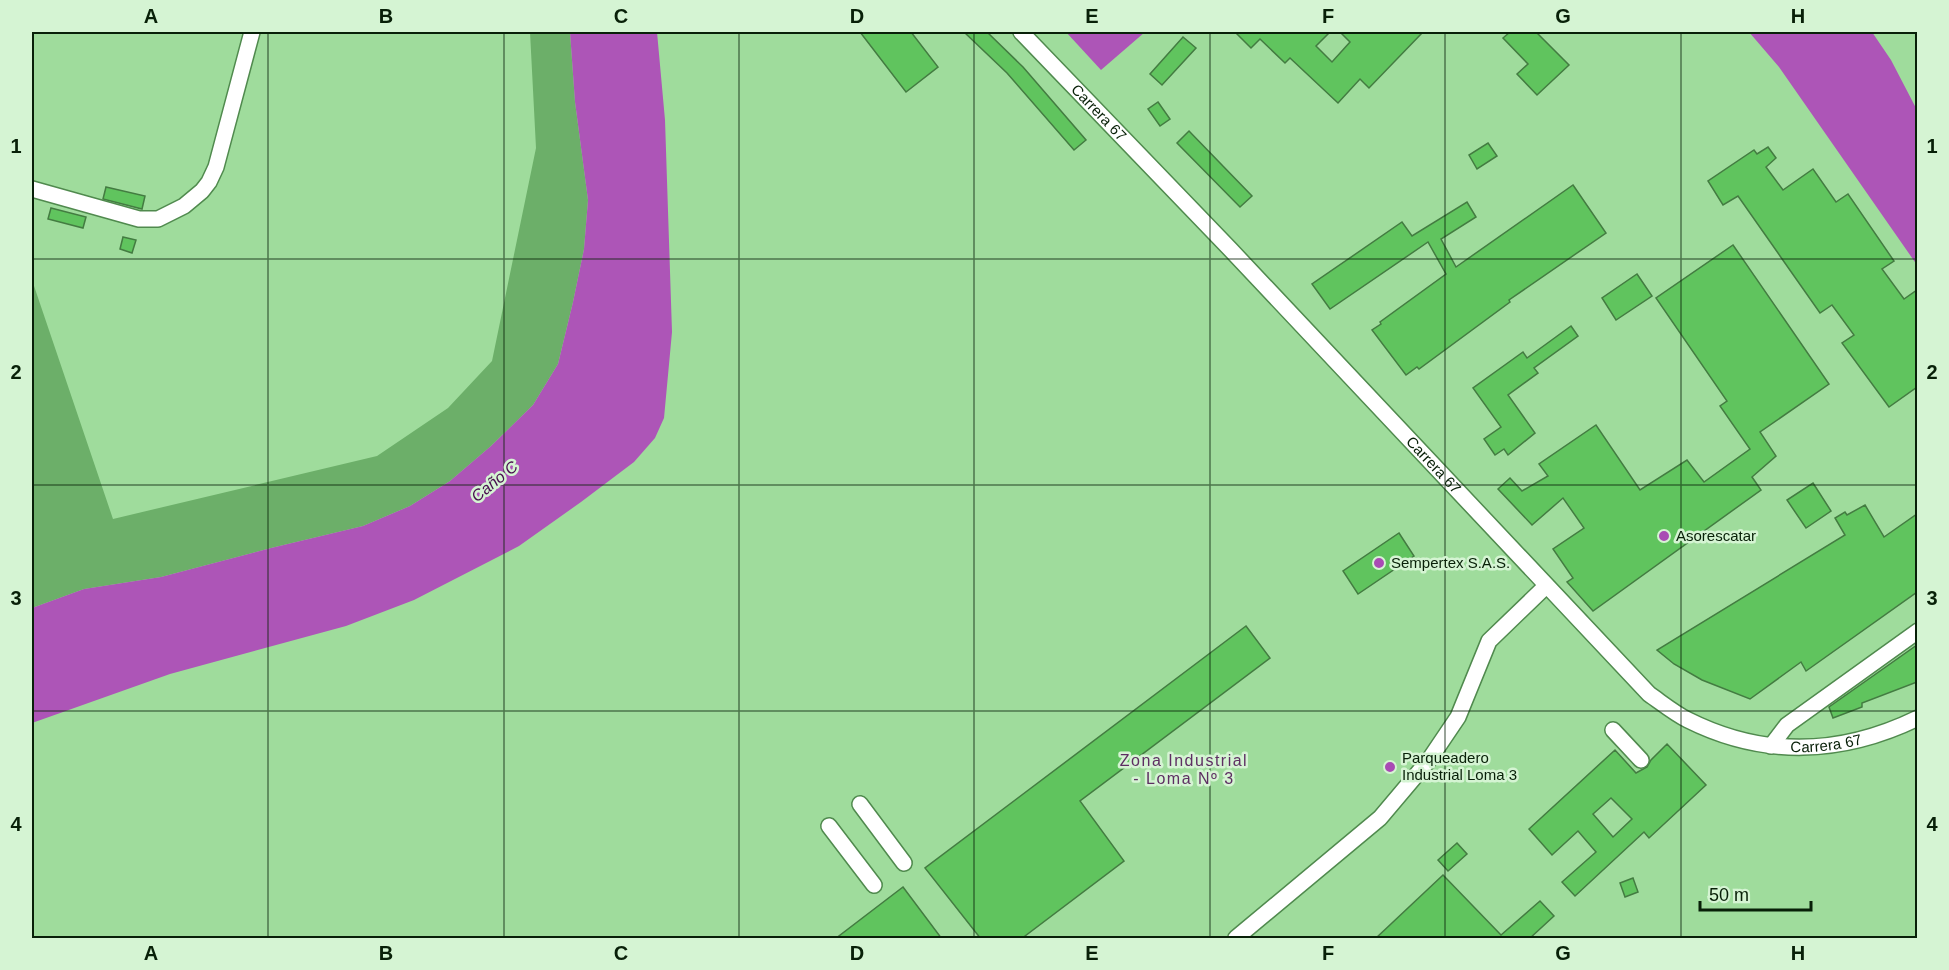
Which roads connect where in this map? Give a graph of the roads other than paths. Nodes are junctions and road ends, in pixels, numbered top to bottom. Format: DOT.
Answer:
graph roads {
  1 [pos="252,32"];
  2 [pos="1021,32"];
  3 [pos="32,189"];
  4 [pos="1546,586"];
  5 [pos="1917,631"];
  6 [pos="1917,718"];
  7 [pos="1613,730"];
  8 [pos="1771,746"];
  9 [pos="1641,760"];
  10 [pos="860,804"];
  11 [pos="830,826"];
  12 [pos="903,863"];
  13 [pos="874,885"];
  14 [pos="1236,939"];
  1 -- 3 [label="street"];
  2 -- 4 [label="street, Carrera 67"];
  4 -- 8 [label="street, Carrera 67"];
  4 -- 14 [label="street"];
  5 -- 8 [label="street"];
  6 -- 8 [label="street, Carrera 67"];
  7 -- 9 [label="street"];
  10 -- 12 [label="street"];
  11 -- 13 [label="street"];
}
